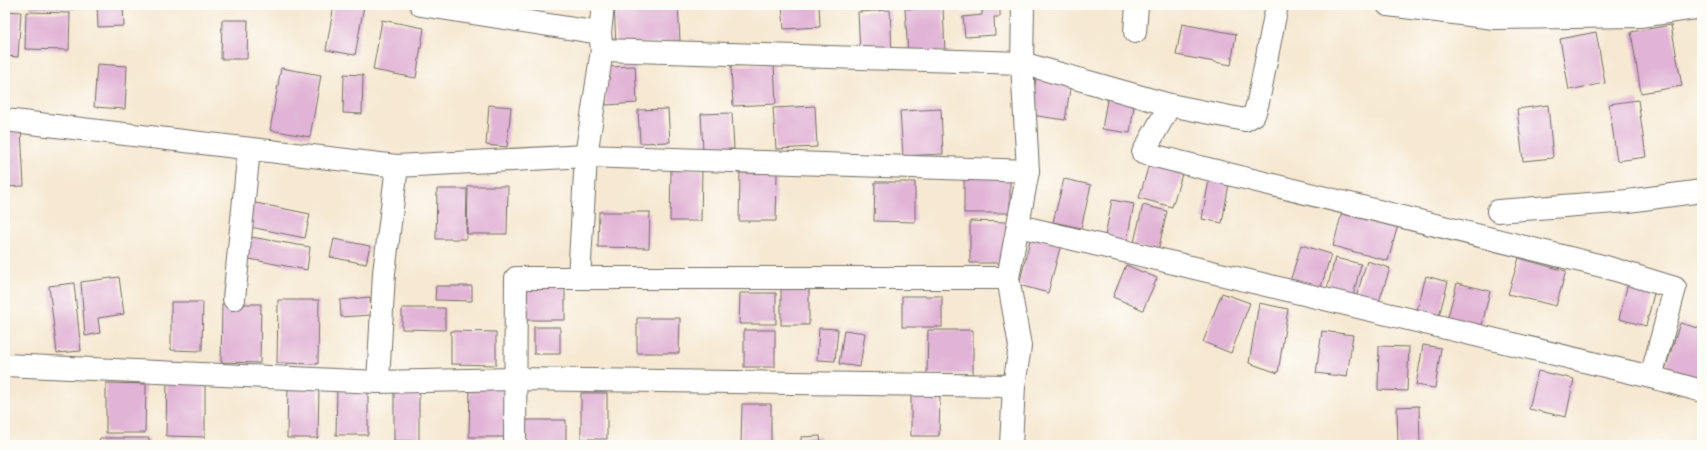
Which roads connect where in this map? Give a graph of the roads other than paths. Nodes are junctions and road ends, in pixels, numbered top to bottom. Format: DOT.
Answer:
graph roads {
  1 [pos="421,5"];
  2 [pos="603,5"];
  3 [pos="1023,5"];
  4 [pos="1137,5"];
  5 [pos="1277,5"];
  6 [pos="1388,5"];
  7 [pos="1702,7"];
  8 [pos="1135,32"];
  9 [pos="601,41"];
  10 [pos="1022,63"];
  11 [pos="1170,105"];
  12 [pos="5,120"];
  13 [pos="249,149"];
  14 [pos="586,156"];
  15 [pos="397,166"];
  16 [pos="1028,171"];
  17 [pos="1702,191"];
  18 [pos="1498,212"];
  19 [pos="1019,226"];
  20 [pos="579,278"];
  21 [pos="1008,278"];
  22 [pos="234,300"];
  23 [pos="5,365"];
  24 [pos="1651,377"];
  25 [pos="514,379"];
  26 [pos="378,382"];
  27 [pos="1014,386"];
  28 [pos="1702,391"];
  29 [pos="515,445"];
  30 [pos="1011,445"];
  1 -- 9 [label="street"];
  2 -- 9 [label="street"];
  3 -- 10 [label="street"];
  4 -- 8 [label="street"];
  5 -- 11 [label="street"];
  6 -- 7 [label="street"];
  9 -- 10 [label="street"];
  9 -- 14 [label="street"];
  10 -- 11 [label="street"];
  10 -- 16 [label="street"];
  11 -- 24 [label="street"];
  12 -- 13 [label="street"];
  13 -- 15 [label="street"];
  13 -- 22 [label="street"];
  14 -- 15 [label="street"];
  14 -- 16 [label="street"];
  14 -- 20 [label="street"];
  15 -- 26 [label="street"];
  16 -- 19 [label="street"];
  17 -- 18 [label="street"];
  19 -- 21 [label="street"];
  19 -- 24 [label="street"];
  20 -- 21 [label="street"];
  20 -- 25 [label="street"];
  21 -- 27 [label="street"];
  23 -- 26 [label="street"];
  24 -- 28 [label="street"];
  25 -- 26 [label="street"];
  25 -- 27 [label="street"];
  25 -- 29 [label="street"];
  27 -- 30 [label="street"];
}
